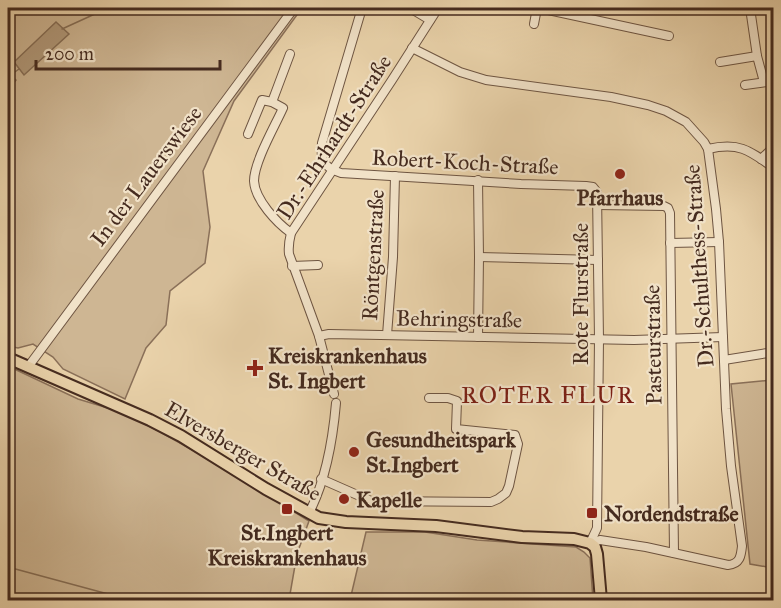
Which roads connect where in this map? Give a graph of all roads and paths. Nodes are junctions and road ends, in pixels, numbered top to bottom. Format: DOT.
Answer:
graph roads {
  1 [pos="294,8"];
  2 [pos="362,8"];
  3 [pos="410,8"];
  4 [pos="438,8"];
  5 [pos="538,8"];
  6 [pos="750,8"];
  7 [pos="430,20"];
  8 [pos="534,24"];
  9 [pos="669,36"];
  10 [pos="412,48"];
  11 [pos="290,54"];
  12 [pos="757,56"];
  13 [pos="720,62"];
  14 [pos="774,81"];
  15 [pos="764,82"];
  16 [pos="745,85"];
  17 [pos="272,102"];
  18 [pos="248,134"];
  19 [pos="774,147"];
  20 [pos="708,149"];
  21 [pos="761,159"];
  22 [pos="774,168"];
  23 [pos="333,170"];
  24 [pos="395,176"];
  25 [pos="477,180"];
  26 [pos="595,189"];
  27 [pos="598,205"];
  28 [pos="291,233"];
  29 [pos="719,242"];
  30 [pos="670,243"];
  31 [pos="479,257"];
  32 [pos="598,260"];
  33 [pos="318,265"];
  34 [pos="292,266"];
  35 [pos="387,335"];
  36 [pos="319,336"];
  37 [pos="478,337"];
  38 [pos="723,337"];
  39 [pos="599,339"];
  40 [pos="671,340"];
  41 [pos="774,352"];
  42 [pos="8,358"];
  43 [pos="724,360"];
  44 [pos="28,367"];
  45 [pos="334,394"];
  46 [pos="429,398"];
  47 [pos="336,404"];
  48 [pos="321,479"];
  49 [pos="309,513"];
  50 [pos="590,543"];
  51 [pos="674,553"];
  52 [pos="601,600"];
  1 -- 44 [label="street, In der Lauerswiese"];
  2 -- 23 [label="street"];
  3 -- 7 [label="street"];
  4 -- 7 [label="street, Dr.-Ehrhardt-Straße"];
  5 -- 8 [label="street"];
  5 -- 9 [label="street"];
  6 -- 12 [label="street"];
  7 -- 10 [label="street, Dr.-Ehrhardt-Straße"];
  10 -- 20 [label="street, Dr.-Schulthess-Straße"];
  10 -- 23 [label="street, Dr.-Ehrhardt-Straße"];
  11 -- 17 [label="street"];
  12 -- 13 [label="street"];
  12 -- 15 [label="street"];
  14 -- 15 [label="street"];
  15 -- 16 [label="street"];
  17 -- 18 [label="street"];
  17 -- 28 [label="street"];
  19 -- 21 [label="street"];
  20 -- 21 [label="street"];
  20 -- 29 [label="street, Dr.-Schulthess-Straße"];
  21 -- 22 [label="street"];
  23 -- 24 [label="street, Robert-Koch-Straße"];
  23 -- 28 [label="street, Dr.-Ehrhardt-Straße"];
  24 -- 25 [label="street, Robert-Koch-Straße"];
  24 -- 35 [label="street, Röntgenstraße"];
  25 -- 26 [label="street, Robert-Koch-Straße"];
  25 -- 31 [label="street"];
  26 -- 27 [label="street, Rote Flurstraße"];
  27 -- 30 [label="street, Pasteurstraße"];
  27 -- 32 [label="street, Rote Flurstraße"];
  28 -- 34 [label="street, Dr.-Ehrhardt-Straße"];
  29 -- 30 [label="street"];
  29 -- 38 [label="street, Dr.-Schulthess-Straße"];
  30 -- 40 [label="street, Pasteurstraße"];
  31 -- 32 [label="street"];
  31 -- 37 [label="street"];
  32 -- 39 [label="street, Rote Flurstraße"];
  33 -- 34 [label="street"];
  34 -- 36 [label="street, Dr.-Ehrhardt-Straße"];
  35 -- 36 [label="street, Behringstraße"];
  35 -- 37 [label="street, Behringstraße"];
  36 -- 45 [label="street, Dr.-Ehrhardt-Straße"];
  37 -- 39 [label="street, Behringstraße"];
  38 -- 40 [label="street, Behringstraße"];
  38 -- 43 [label="street, Dr.-Schulthess-Straße"];
  39 -- 40 [label="street, Behringstraße"];
  39 -- 50 [label="street, Rote Flurstraße"];
  40 -- 51 [label="street, Pasteurstraße"];
  41 -- 43 [label="street"];
  42 -- 44 [label="main road, Elversberger Straße"];
  43 -- 51 [label="street, Dr.-Schulthess-Straße"];
  44 -- 49 [label="main road, Elversberger Straße"];
  46 -- 48 [label="street"];
  47 -- 48 [label="street"];
  48 -- 49 [label="street"];
  49 -- 50 [label="main road, Elversberger Straße"];
  50 -- 51 [label="street"];
  50 -- 52 [label="main road"];
}
